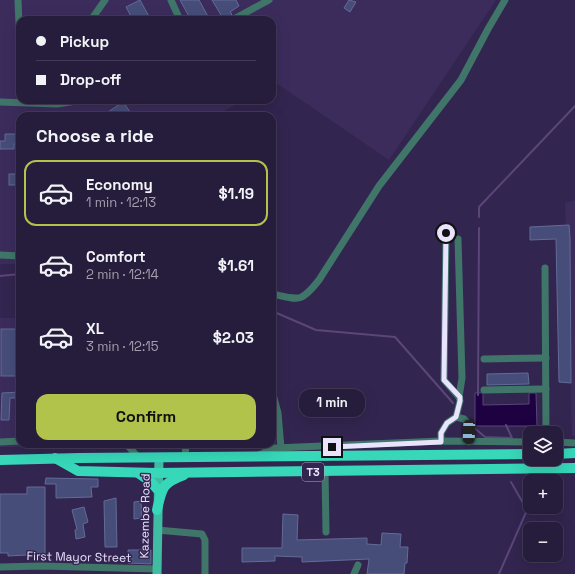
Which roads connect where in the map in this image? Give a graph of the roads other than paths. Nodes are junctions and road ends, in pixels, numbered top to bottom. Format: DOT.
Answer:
graph roads {
  1 [pos="18,0"];
  2 [pos="105,0"];
  3 [pos="171,0"];
  4 [pos="269,0"];
  5 [pos="505,0"];
  6 [pos="19,16"];
  7 [pos="94,16"];
  8 [pos="178,16"];
  9 [pos="239,16"];
  10 [pos="0,102"];
  11 [pos="16,103"];
  12 [pos="446,233"];
  13 [pos="458,240"];
  14 [pos="0,255"];
  15 [pos="16,256"];
  16 [pos="545,268"];
  17 [pos="276,295"];
  18 [pos="546,358"];
  19 [pos="484,359"];
  20 [pos="546,389"];
  21 [pos="484,390"];
  22 [pos="460,397"];
  23 [pos="276,406"];
  24 [pos="456,417"];
  25 [pos="546,426"];
  26 [pos="0,442"];
  27 [pos="16,442"];
  28 [pos="441,442"];
  29 [pos="469,442"];
  30 [pos="523,442"];
  31 [pos="563,442"];
  32 [pos="575,443"];
  33 [pos="129,448"];
  34 [pos="186,448"];
  35 [pos="281,448"];
  36 [pos="575,453"];
  37 [pos="523,454"];
  38 [pos="563,454"];
  39 [pos="253,457"];
  40 [pos="55,458"];
  41 [pos="140,458"];
  42 [pos="159,458"];
  43 [pos="185,458"];
  44 [pos="0,460"];
  45 [pos="575,468"];
  46 [pos="325,471"];
  47 [pos="138,473"];
  48 [pos="157,473"];
  49 [pos="190,473"];
  50 [pos="157,489"];
  51 [pos="157,510"];
  52 [pos="157,530"];
  53 [pos="326,532"];
  54 [pos="358,565"];
  55 [pos="41,566"];
  56 [pos="0,567"];
  57 [pos="157,572"];
  58 [pos="41,574"];
  59 [pos="204,574"];
  60 [pos="354,574"];
  1 -- 6 [label="street"];
  2 -- 7 [label="street"];
  3 -- 8 [label="street"];
  4 -- 9 [label="street"];
  5 -- 17 [label="street"];
  10 -- 11 [label="street"];
  12 -- 22 [label="street"];
  13 -- 22 [label="street"];
  14 -- 15 [label="street"];
  16 -- 18 [label="street"];
  18 -- 19 [label="street"];
  18 -- 20 [label="street"];
  20 -- 21 [label="street"];
  20 -- 25 [label="street"];
  22 -- 24 [label="street"];
  23 -- 35 [label="street"];
  24 -- 28 [label="street"];
  24 -- 29 [label="street"];
  26 -- 27 [label="street"];
  28 -- 29 [label="street"];
  28 -- 35 [label="street"];
  29 -- 30 [label="street"];
  31 -- 32 [label="street"];
  33 -- 41 [label="street"];
  34 -- 43 [label="street"];
  35 -- 39 [label="street"];
  36 -- 38 [label="highway"];
  37 -- 39 [label="highway, T3"];
  39 -- 43 [label="highway, T3"];
  40 -- 41 [label="highway, T3"];
  40 -- 44 [label="highway, T3"];
  40 -- 47 [label="highway, T3"];
  41 -- 42 [label="highway, T3"];
  42 -- 43 [label="highway, T3"];
  42 -- 48 [label="main road, Kazembe Road"];
  45 -- 46 [label="highway, T3"];
  46 -- 49 [label="highway, T3"];
  46 -- 53 [label="street"];
  47 -- 48 [label="highway, T3"];
  47 -- 50 [label="highway"];
  48 -- 49 [label="highway, T3"];
  48 -- 50 [label="main road, Kazembe Road"];
  49 -- 51 [label="highway"];
  50 -- 51 [label="main road, Kazembe Road"];
  51 -- 52 [label="main road, Kazembe Road"];
  52 -- 57 [label="main road, Kazembe Road"];
  52 -- 59 [label="street"];
  54 -- 60 [label="street"];
  55 -- 56 [label="street, First Mayor Street"];
  55 -- 57 [label="street, First Mayor Street"];
  55 -- 58 [label="street"];
}
